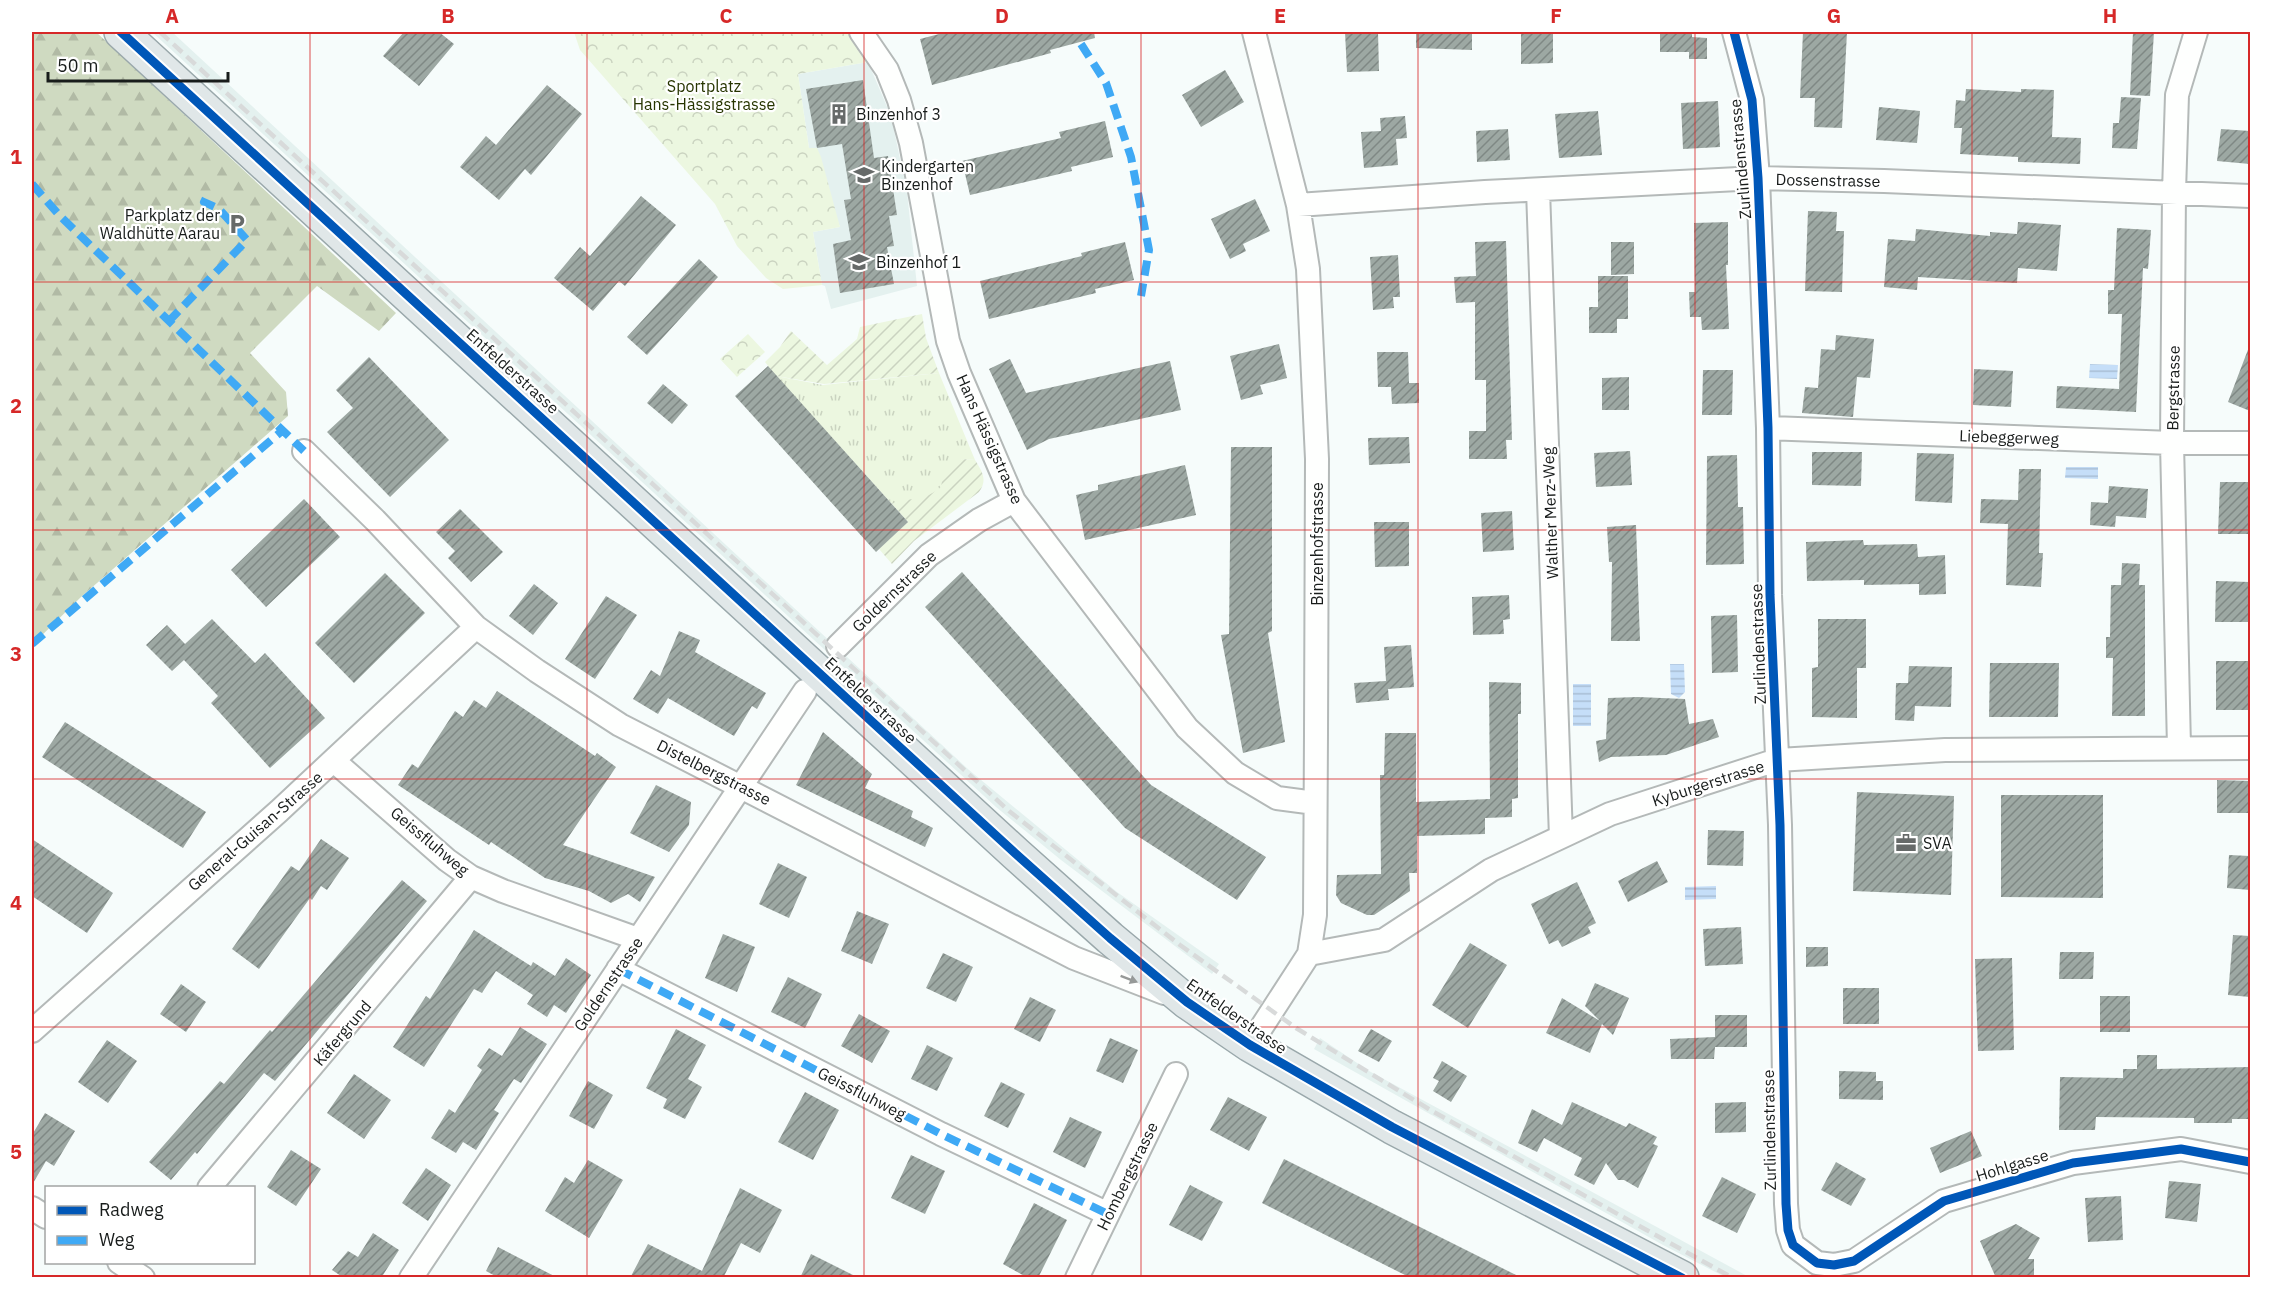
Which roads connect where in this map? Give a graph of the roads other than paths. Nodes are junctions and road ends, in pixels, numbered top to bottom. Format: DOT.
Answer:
graph roads {
  1 [pos="121,32"];
  2 [pos="861,32"];
  3 [pos="1254,32"];
  4 [pos="1734,32"];
  5 [pos="2196,32"];
  6 [pos="1758,178"];
  7 [pos="1538,190"];
  8 [pos="2174,192"];
  9 [pos="2250,196"];
  10 [pos="1298,205"];
  11 [pos="1768,428"];
  12 [pos="2172,443"];
  13 [pos="2250,443"];
  14 [pos="304,451"];
  15 [pos="1014,501"];
  16 [pos="476,627"];
  17 [pos="838,646"];
  18 [pos="805,691"];
  19 [pos="2179,747"];
  20 [pos="2250,748"];
  21 [pos="1777,760"];
  22 [pos="334,761"];
  23 [pos="742,785"];
  24 [pos="1315,803"];
  25 [pos="1561,837"];
  26 [pos="471,876"];
  27 [pos="638,939"];
  28 [pos="1309,954"];
  29 [pos="618,969"];
  30 [pos="1187,1002"];
  31 [pos="32,1031"];
  32 [pos="1250,1045"];
  33 [pos="1176,1074"];
  34 [pos="2250,1162"];
  35 [pos="211,1186"];
  36 [pos="32,1208"];
  37 [pos="1108,1214"];
  38 [pos="45,1216"];
  39 [pos="1802,1254"];
  40 [pos="411,1278"];
  41 [pos="1077,1278"];
  42 [pos="1682,1278"];
  1 -- 30 [label="main road, Entfelderstrasse"];
  2 -- 15 [label="street, Hans Hässigstrasse"];
  3 -- 10 [label="street, Binzenhofstrasse"];
  4 -- 6 [label="street, Zurlindenstrasse"];
  5 -- 8 [label="street, Bergstrasse"];
  6 -- 7 [label="street, Dossenstrasse"];
  6 -- 8 [label="street, Dossenstrasse"];
  6 -- 11 [label="street, Zurlindenstrasse"];
  7 -- 10 [label="street, Dossenstrasse"];
  7 -- 25 [label="street, Walther Merz-Weg"];
  8 -- 9 [label="street, Dossenstrasse"];
  8 -- 12 [label="street, Bergstrasse"];
  10 -- 24 [label="street, Binzenhofstrasse"];
  11 -- 12 [label="street, Liebeggerweg"];
  11 -- 21 [label="street, Zurlindenstrasse"];
  12 -- 13 [label="street, Liebeggerweg"];
  12 -- 19 [label="street, Bergstrasse"];
  14 -- 16 [label="street, Distelbergstrasse"];
  15 -- 17 [label="street, Goldernstrasse"];
  15 -- 24 [label="street, Hans Hässigstrasse"];
  16 -- 22 [label="street, General-Guisan-Strasse"];
  16 -- 23 [label="street, Distelbergstrasse"];
  18 -- 23 [label="street, Goldernstrasse"];
  19 -- 20 [label="street, Kyburgerstrasse"];
  19 -- 21 [label="street, Kyburgerstrasse"];
  21 -- 25 [label="street, Kyburgerstrasse"];
  21 -- 39 [label="street, Zurlindenstrasse"];
  22 -- 26 [label="street, Geissfluhweg"];
  22 -- 31 [label="street, General-Guisan-Strasse"];
  23 -- 27 [label="street, Goldernstrasse"];
  23 -- 30 [label="street, Distelbergstrasse, one-way"];
  24 -- 28 [label="street, Binzenhofstrasse"];
  25 -- 28 [label="street, Kyburgerstrasse"];
  26 -- 27 [label="street, Geissfluhweg"];
  26 -- 35 [label="street, Käfergrund"];
  27 -- 29 [label="street, Goldernstrasse"];
  28 -- 32 [label="street, Binzenhofstrasse"];
  29 -- 37 [label="street, Geissfluhweg"];
  29 -- 40 [label="street, Goldernstrasse"];
  30 -- 32 [label="main road, Entfelderstrasse"];
  32 -- 42 [label="main road, Entfelderstrasse"];
  33 -- 37 [label="street, Hombergstrasse"];
  34 -- 39 [label="street, Hohlgasse"];
  36 -- 38 [label="street"];
  37 -- 41 [label="street, Hombergstrasse"];
}
